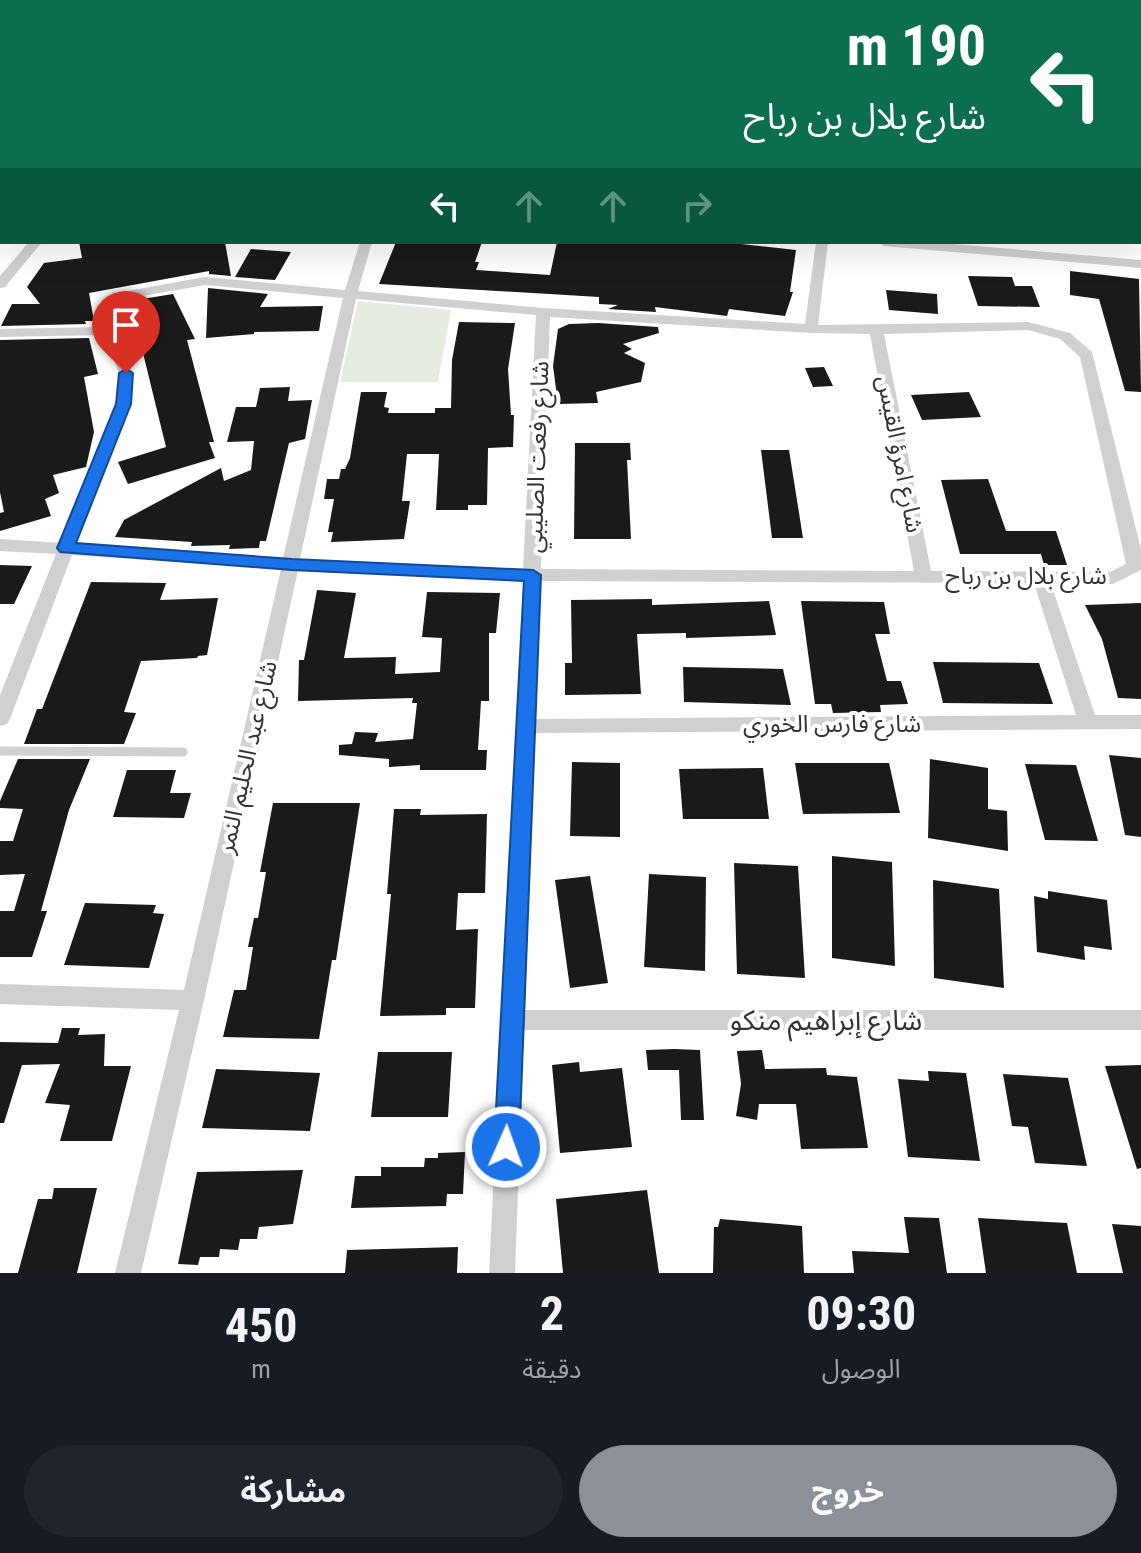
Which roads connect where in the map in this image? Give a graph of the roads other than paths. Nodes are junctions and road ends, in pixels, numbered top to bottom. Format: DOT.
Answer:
graph roads {
  1 [pos="34,244"];
  2 [pos="365,244"];
  3 [pos="822,244"];
  4 [pos="909,244"];
  5 [pos="1053,244"];
  6 [pos="1058,256"];
  7 [pos="1141,264"];
  8 [pos="0,284"];
  9 [pos="351,293"];
  10 [pos="543,312"];
  11 [pos="811,329"];
  12 [pos="107,331"];
  13 [pos="876,331"];
  14 [pos="0,333"];
  15 [pos="0,545"];
  16 [pos="66,548"];
  17 [pos="292,564"];
  18 [pos="533,575"];
  19 [pos="924,577"];
  20 [pos="1041,579"];
  21 [pos="0,719"];
  22 [pos="1088,722"];
  23 [pos="1141,722"];
  24 [pos="524,726"];
  25 [pos="0,751"];
  26 [pos="183,752"];
  27 [pos="0,994"];
  28 [pos="193,1000"];
  29 [pos="511,1020"];
  30 [pos="1141,1020"];
  31 [pos="128,1273"];
  32 [pos="502,1273"];
  1 -- 8 [label="street"];
  2 -- 9 [label="street, شارع عبد الحليم النمر"];
  3 -- 11 [label="street"];
  4 -- 6 [label="street"];
  5 -- 6 [label="street"];
  6 -- 7 [label="street"];
  9 -- 10 [label="street, شارع بلال بن رباح"];
  9 -- 12 [label="street, شارع بلال بن رباح"];
  9 -- 17 [label="street, شارع عبد الحليم النمر"];
  10 -- 11 [label="street, شارع بلال بن رباح"];
  10 -- 18 [label="street, شارع رفعت الصليبي"];
  11 -- 13 [label="street, شارع بلال بن رباح"];
  12 -- 14 [label="street"];
  12 -- 16 [label="street"];
  13 -- 19 [label="street, شارع امرؤ القيس"];
  13 -- 20 [label="street, شارع بلال بن رباح"];
  15 -- 16 [label="street, شارع بلال بن رباح"];
  16 -- 17 [label="street, شارع بلال بن رباح"];
  16 -- 21 [label="street"];
  17 -- 18 [label="street, شارع بلال بن رباح"];
  17 -- 28 [label="street, شارع عبد الحليم النمر"];
  18 -- 19 [label="street, شارع بلال بن رباح"];
  18 -- 24 [label="street, شارع رفعت الصليبي"];
  19 -- 20 [label="street, شارع بلال بن رباح"];
  20 -- 22 [label="street"];
  22 -- 23 [label="street, شارع فارس الخوري"];
  22 -- 24 [label="street, شارع فارس الخوري"];
  24 -- 29 [label="street, شارع رفعت الصليبي"];
  25 -- 26 [label="lane"];
  27 -- 28 [label="street"];
  28 -- 31 [label="street, شارع عبد الحليم النمر"];
  29 -- 30 [label="street, شارع إبراهيم منكو"];
  29 -- 32 [label="street, شارع رفعت الصليبي"];
}
